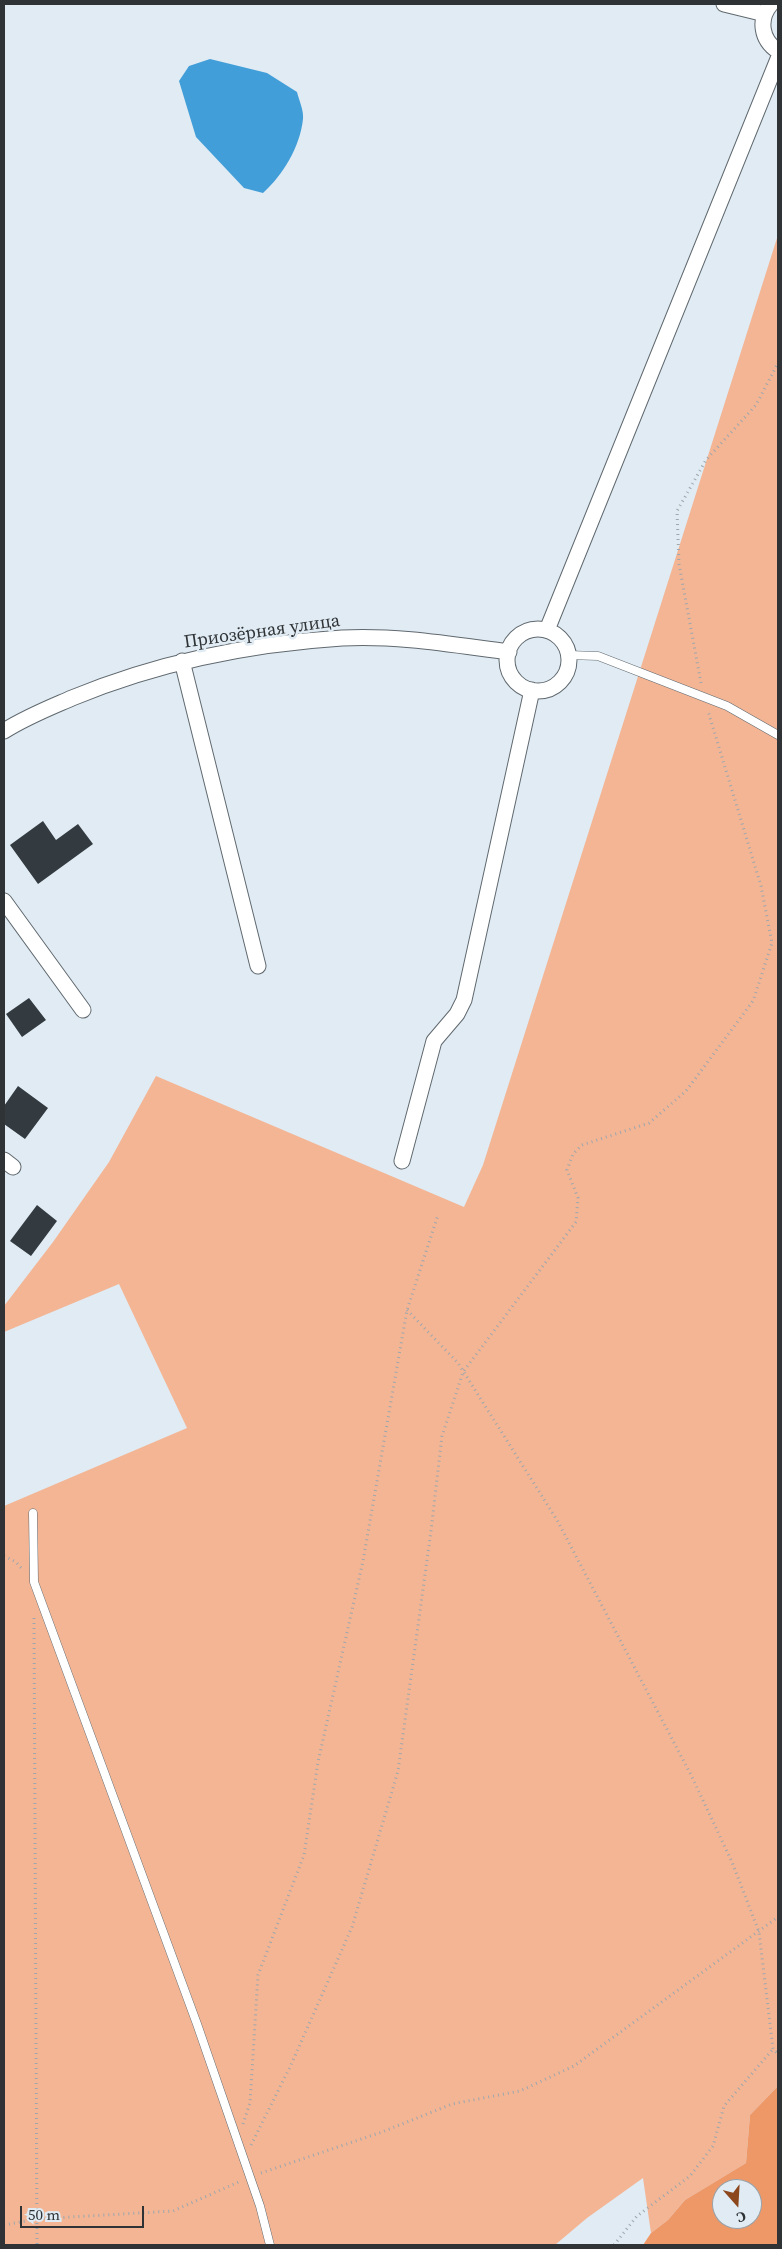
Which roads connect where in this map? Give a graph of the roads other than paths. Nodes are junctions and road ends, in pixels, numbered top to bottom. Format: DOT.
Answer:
graph roads {
  1 [pos="724,4"];
  2 [pos="768,9"];
  3 [pos="778,51"];
  4 [pos="778,59"];
  5 [pos="547,630"];
  6 [pos="509,652"];
  7 [pos="568,654"];
  8 [pos="182,661"];
  9 [pos="532,690"];
  10 [pos="4,730"];
  11 [pos="778,735"];
  12 [pos="4,901"];
  13 [pos="258,966"];
  14 [pos="83,1010"];
  15 [pos="402,1161"];
  16 [pos="33,1513"];
  17 [pos="270,2245"];
  1 -- 2 [label="street"];
  2 -- 3 [label="street"];
  4 -- 5 [label="street"];
  5 -- 6 [label="street"];
  5 -- 7 [label="street"];
  6 -- 8 [label="street, Приозёрная улица"];
  6 -- 9 [label="street"];
  7 -- 9 [label="street"];
  7 -- 11 [label="lane"];
  8 -- 10 [label="street, Приозёрная улица"];
  8 -- 13 [label="street"];
  9 -- 15 [label="street"];
  12 -- 14 [label="street"];
  16 -- 17 [label="lane"];
}
